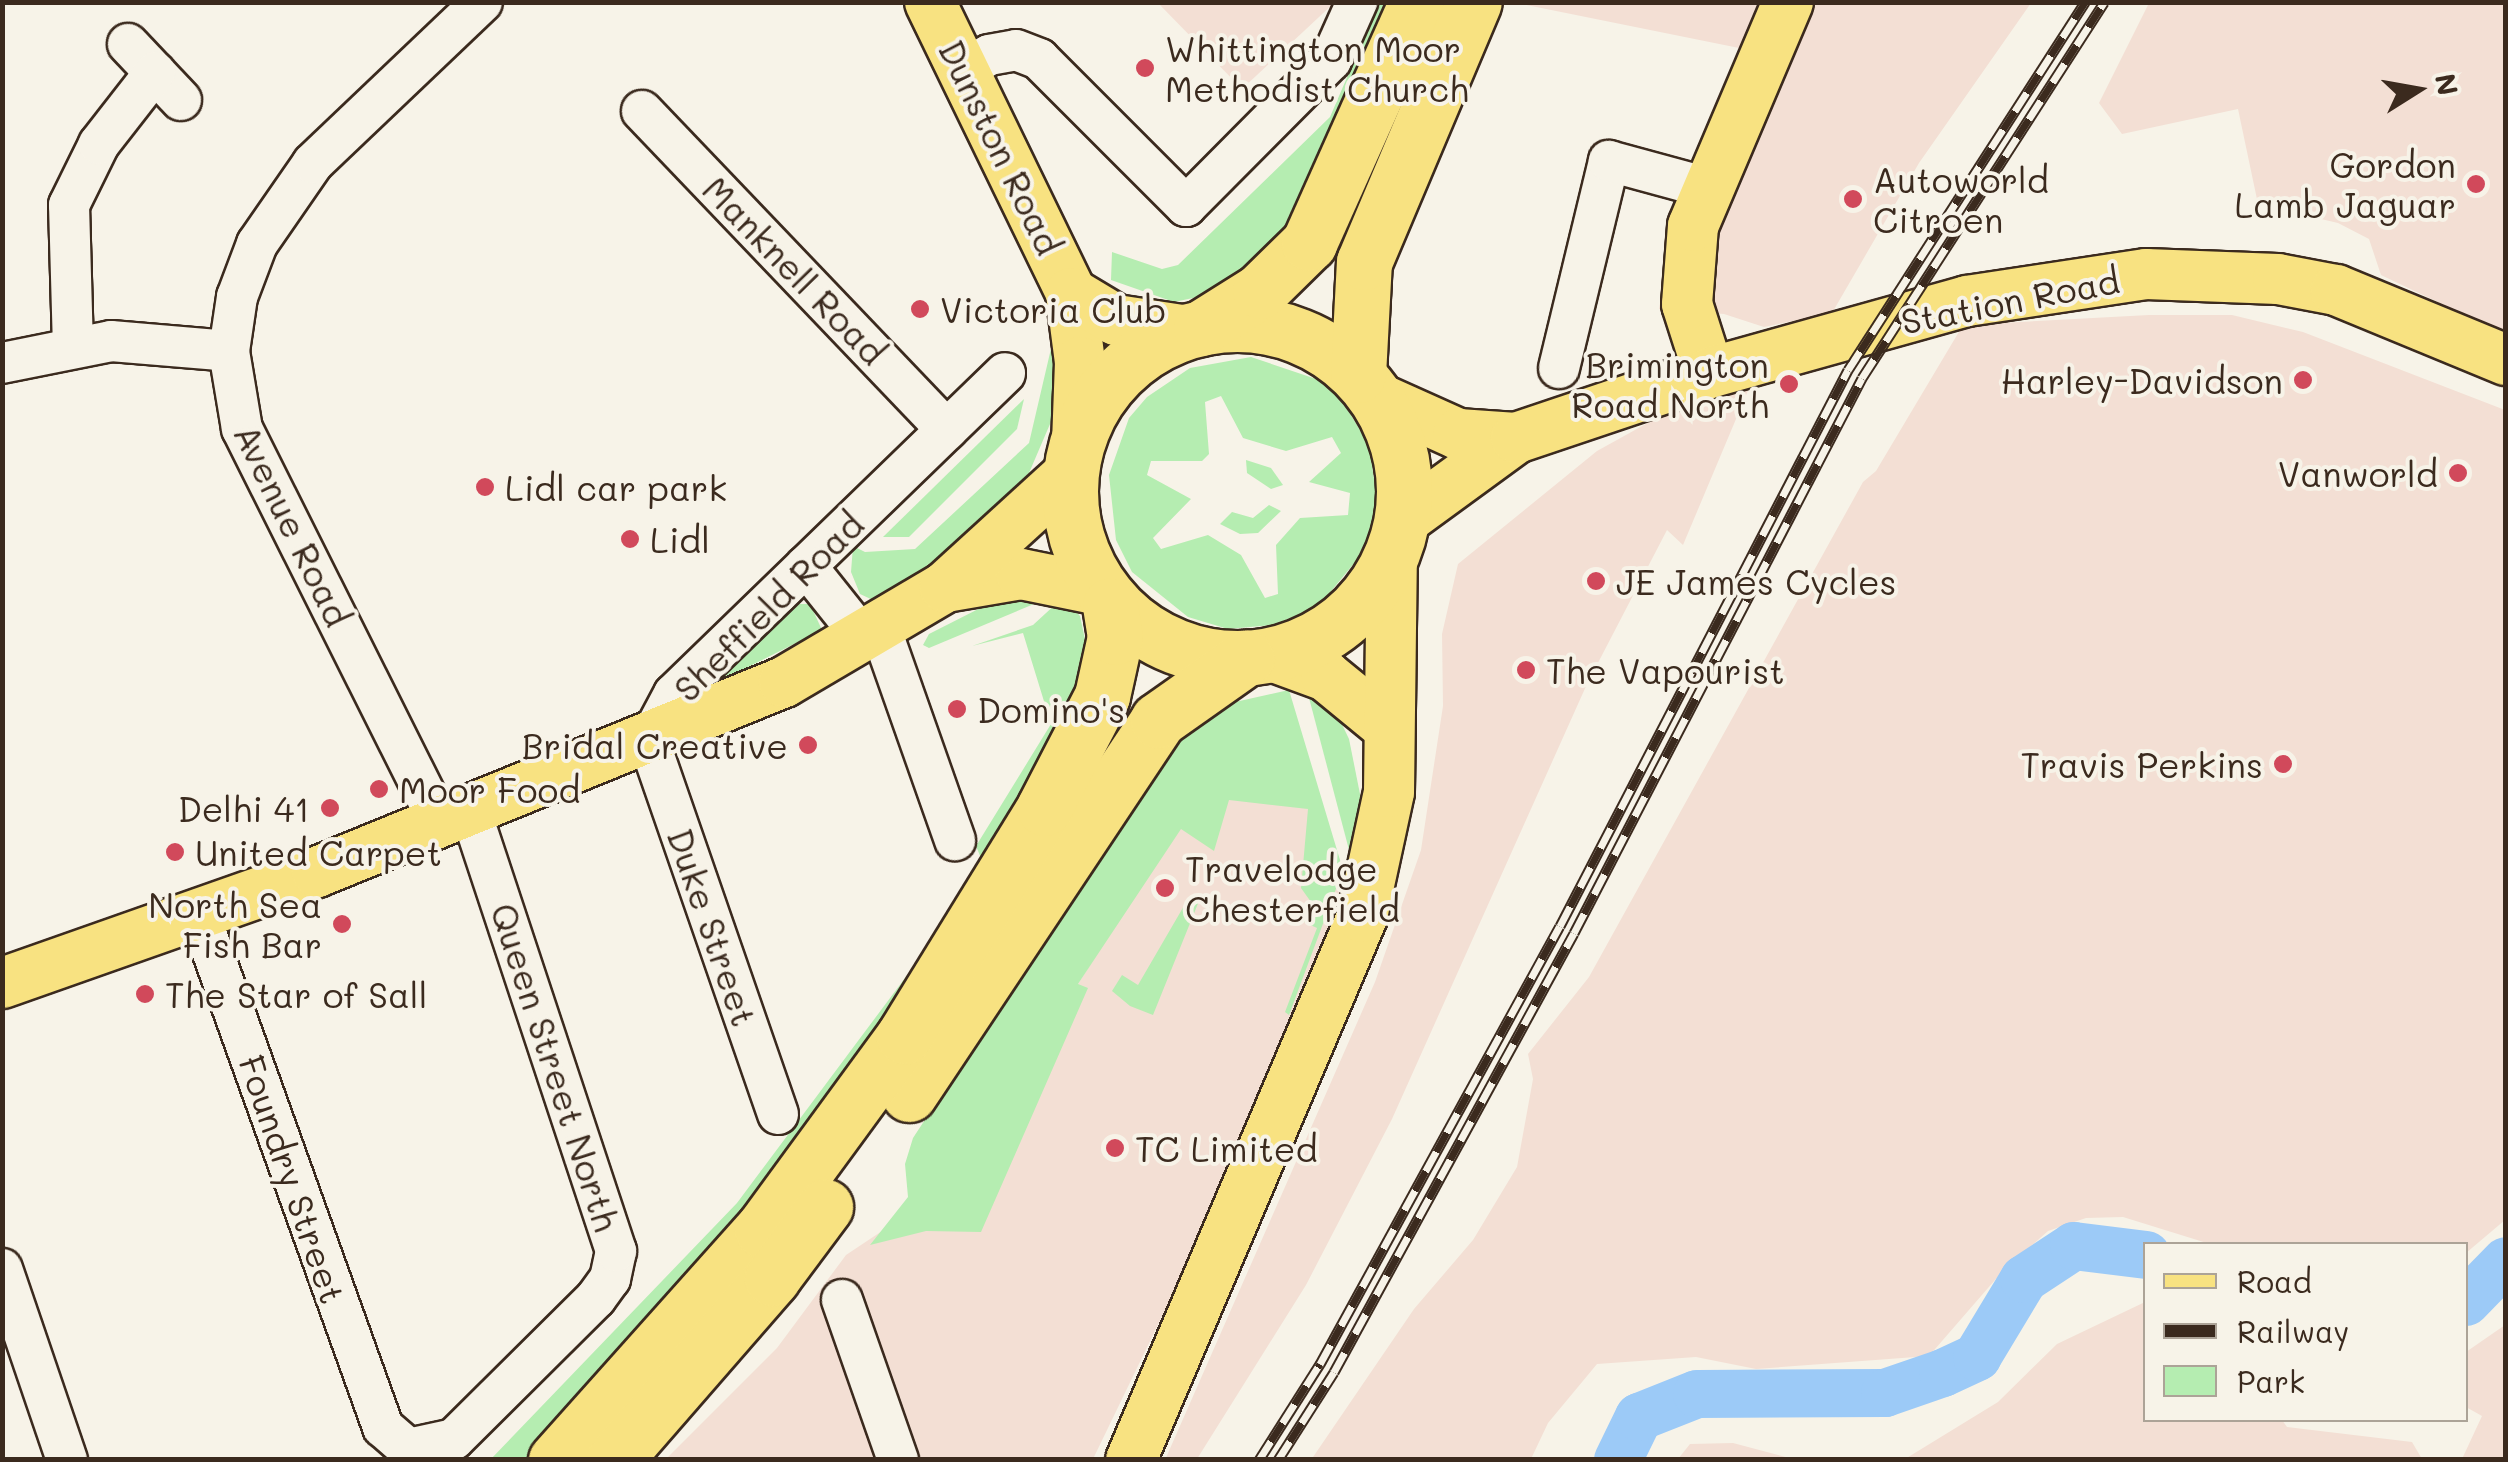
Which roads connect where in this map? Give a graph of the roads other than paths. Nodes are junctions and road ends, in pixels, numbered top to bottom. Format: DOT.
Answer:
graph roads {
  1 [pos="482,2"];
  2 [pos="930,2"];
  3 [pos="1357,2"];
  4 [pos="1417,2"];
  5 [pos="1474,2"];
  6 [pos="1788,2"];
  7 [pos="965,70"];
  8 [pos="155,72"];
  9 [pos="642,110"];
  10 [pos="1705,187"];
  11 [pos="1071,293"];
  12 [pos="1194,330"];
  13 [pos="73,348"];
  14 [pos="229,351"];
  15 [pos="2506,360"];
  16 [pos="2,362"];
  17 [pos="1559,368"];
  18 [pos="1005,373"];
  19 [pos="1708,373"];
  20 [pos="1368,386"];
  21 [pos="946,430"];
  22 [pos="1516,438"];
  23 [pos="1074,458"];
  24 [pos="1396,539"];
  25 [pos="806,566"];
  26 [pos="945,587"];
  27 [pos="1105,598"];
  28 [pos="873,635"];
  29 [pos="1257,657"];
  30 [pos="1386,726"];
  31 [pos="649,741"];
  32 [pos="454,816"];
  33 [pos="955,840"];
  34 [pos="200,914"];
  35 [pos="2,984"];
  36 [pos="778,1114"];
  37 [pos="2,1269"];
  38 [pos="842,1300"];
  39 [pos="392,1441"];
  40 [pos="67,1460"];
  41 [pos="556,1460"];
  42 [pos="614,1460"];
  43 [pos="898,1460"];
  44 [pos="1131,1460"];
  1 -- 14 [label="street, Avenue Road"];
  2 -- 7 [label="main road, Dunston Road"];
  3 -- 7 [label="street"];
  4 -- 12 [label="highway"];
  5 -- 20 [label="highway"];
  6 -- 10 [label="main road"];
  7 -- 11 [label="main road, Dunston Road"];
  8 -- 13 [label="street"];
  9 -- 21 [label="street, Manknell Road"];
  10 -- 17 [label="street"];
  10 -- 19 [label="main road"];
  11 -- 12 [label="main road, Dunston Road"];
  11 -- 23 [label="main road, Dunston Road"];
  12 -- 20 [label="highway"];
  12 -- 23 [label="highway"];
  13 -- 14 [label="street"];
  13 -- 16 [label="street"];
  14 -- 32 [label="street, Avenue Road"];
  15 -- 19 [label="main road, Station Road"];
  18 -- 21 [label="street, Sheffield Road"];
  19 -- 22 [label="main road, Station Road"];
  20 -- 22 [label="main road, Station Road"];
  20 -- 24 [label="highway"];
  21 -- 25 [label="street, Sheffield Road"];
  22 -- 24 [label="main road, Station Road"];
  23 -- 26 [label="main road"];
  23 -- 27 [label="highway"];
  24 -- 29 [label="highway"];
  24 -- 30 [label="main road"];
  25 -- 28 [label="street"];
  25 -- 31 [label="street, Sheffield Road"];
  26 -- 27 [label="main road"];
  26 -- 28 [label="main road"];
  27 -- 29 [label="highway"];
  27 -- 41 [label="highway"];
  28 -- 31 [label="main road"];
  28 -- 33 [label="street"];
  29 -- 30 [label="main road"];
  29 -- 42 [label="highway"];
  30 -- 44 [label="main road"];
  31 -- 32 [label="main road"];
  31 -- 36 [label="street, Duke Street"];
  32 -- 34 [label="main road"];
  32 -- 39 [label="street, Queen Street North"];
  34 -- 35 [label="main road"];
  34 -- 39 [label="street, Foundry Street"];
  37 -- 40 [label="street"];
  38 -- 43 [label="street"];
}
